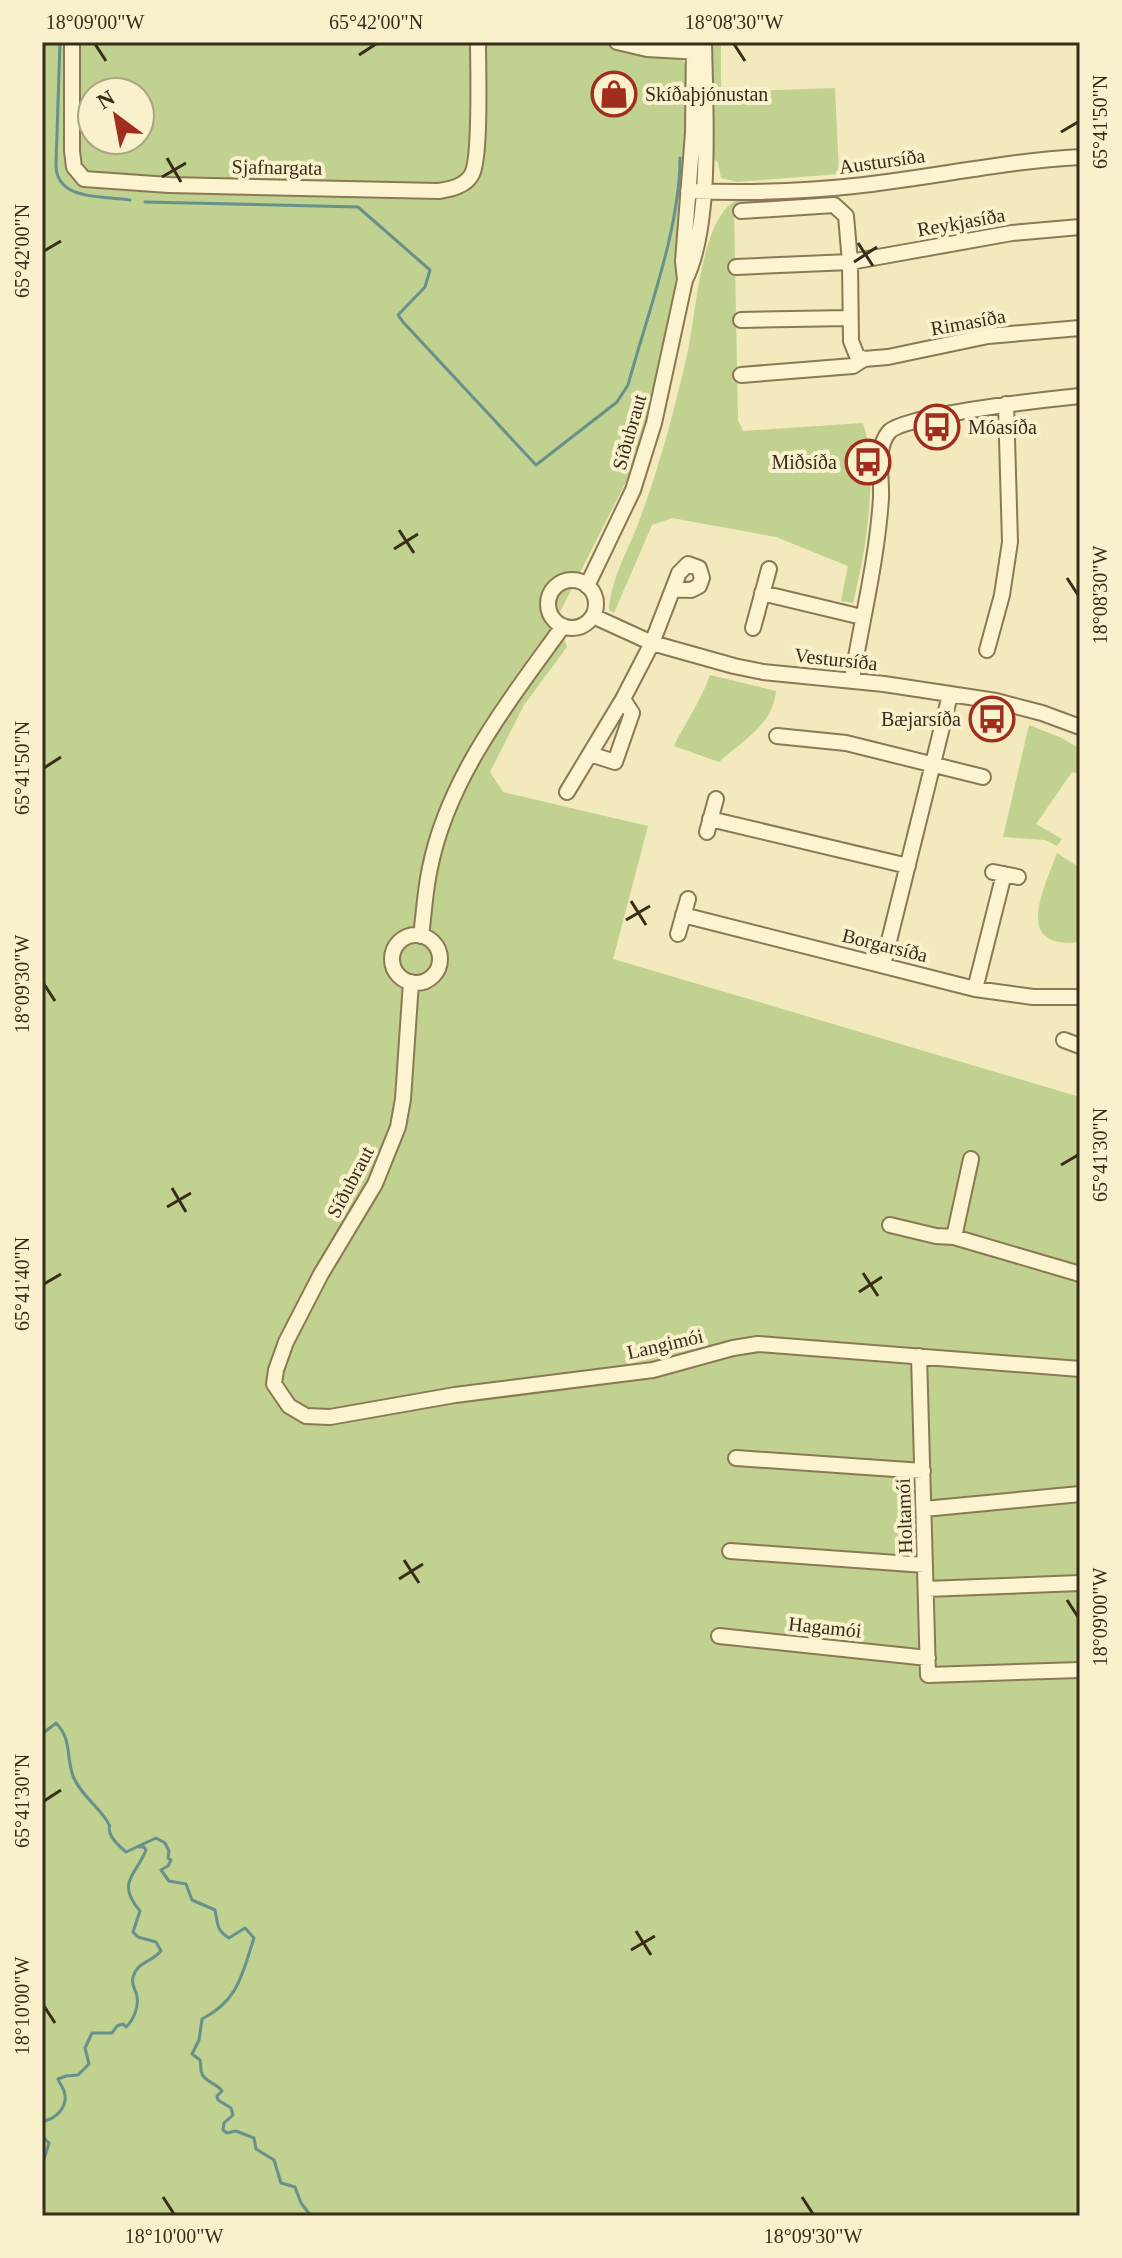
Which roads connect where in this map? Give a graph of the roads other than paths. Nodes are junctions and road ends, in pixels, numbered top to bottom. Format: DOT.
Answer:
graph roads {
  1 [pos="72,42"];
  2 [pos="478,42"];
  3 [pos="617,42"];
  4 [pos="699,47"];
  5 [pos="1080,157"];
  6 [pos="696,192"];
  7 [pos="741,211"];
  8 [pos="1080,227"];
  9 [pos="850,262"];
  10 [pos="736,267"];
  11 [pos="850,318"];
  12 [pos="741,320"];
  13 [pos="1080,328"];
  14 [pos="864,359"];
  15 [pos="741,375"];
  16 [pos="1080,396"];
  17 [pos="1006,404"];
  18 [pos="769,569"];
  19 [pos="587,586"];
  20 [pos="673,589"];
  21 [pos="762,593"];
  22 [pos="593,616"];
  23 [pos="862,617"];
  24 [pos="563,626"];
  25 [pos="753,628"];
  26 [pos="652,643"];
  27 [pos="987,650"];
  28 [pos="852,680"];
  29 [pos="950,695"];
  30 [pos="623,699"];
  31 [pos="1080,727"];
  32 [pos="777,736"];
  33 [pos="590,754"];
  34 [pos="933,765"];
  35 [pos="983,777"];
  36 [pos="567,792"];
  37 [pos="716,799"];
  38 [pos="908,866"];
  39 [pos="1005,874"];
  40 [pos="688,899"];
  41 [pos="683,915"];
  42 [pos="678,934"];
  43 [pos="421,936"];
  44 [pos="883,965"];
  45 [pos="411,982"];
  46 [pos="975,989"];
  47 [pos="1080,997"];
  48 [pos="1064,1040"];
  49 [pos="1080,1046"];
  50 [pos="971,1159"];
  51 [pos="890,1225"];
  52 [pos="954,1237"];
  53 [pos="1080,1274"];
  54 [pos="919,1356"];
  55 [pos="1080,1369"];
  56 [pos="274,1384"];
  57 [pos="736,1458"];
  58 [pos="923,1471"];
  59 [pos="1080,1494"];
  60 [pos="924,1509"];
  61 [pos="730,1551"];
  62 [pos="925,1565"];
  63 [pos="1080,1583"];
  64 [pos="926,1589"];
  65 [pos="719,1636"];
  66 [pos="928,1658"];
  67 [pos="1080,1670"];
  1 -- 2 [label="street, Sjafnargata"];
  3 -- 4 [label="street"];
  4 -- 6 [label="street, Síðubraut"];
  5 -- 6 [label="street, Austursíða"];
  6 -- 19 [label="street, Síðubraut"];
  7 -- 9 [label="street"];
  8 -- 9 [label="street, Reykjasíða"];
  9 -- 10 [label="street"];
  9 -- 11 [label="street"];
  11 -- 12 [label="street"];
  11 -- 14 [label="street"];
  13 -- 14 [label="street, Rimasíða"];
  14 -- 15 [label="street, Rimasíða"];
  16 -- 17 [label="street"];
  17 -- 23 [label="street"];
  17 -- 27 [label="street"];
  18 -- 21 [label="street"];
  19 -- 22 [label="street"];
  19 -- 24 [label="street"];
  20 -- 26 [label="street"];
  21 -- 23 [label="street"];
  21 -- 25 [label="street"];
  22 -- 24 [label="street"];
  22 -- 26 [label="street, Vestursíða"];
  23 -- 28 [label="street"];
  24 -- 43 [label="street"];
  26 -- 28 [label="street, Vestursíða"];
  26 -- 30 [label="street"];
  28 -- 29 [label="street, Vestursíða"];
  29 -- 31 [label="street, Vestursíða"];
  29 -- 34 [label="street"];
  30 -- 33 [label="street"];
  30 -- 33 [label="street"];
  32 -- 34 [label="street"];
  33 -- 36 [label="street"];
  34 -- 35 [label="street"];
  34 -- 38 [label="street"];
  37 -- 38 [label="street"];
  38 -- 44 [label="street"];
  39 -- 46 [label="street"];
  40 -- 41 [label="street"];
  41 -- 42 [label="street"];
  41 -- 44 [label="street, Borgarsíða"];
  43 -- 45 [label="street"];
  43 -- 45 [label="street"];
  44 -- 46 [label="street, Borgarsíða"];
  45 -- 56 [label="street, Síðubraut"];
  46 -- 47 [label="street, Borgarsíða"];
  48 -- 49 [label="street"];
  50 -- 52 [label="street"];
  51 -- 52 [label="street"];
  52 -- 53 [label="street"];
  54 -- 55 [label="street, Langimói"];
  54 -- 56 [label="street, Langimói"];
  54 -- 58 [label="street, Holtamói"];
  57 -- 58 [label="street"];
  58 -- 60 [label="street, Holtamói"];
  59 -- 60 [label="street"];
  60 -- 62 [label="street, Holtamói"];
  61 -- 62 [label="street"];
  62 -- 64 [label="street, Holtamói"];
  63 -- 64 [label="street"];
  64 -- 66 [label="street, Holtamói"];
  65 -- 66 [label="street, Hagamói"];
  66 -- 67 [label="street, Holtamói"];
}
